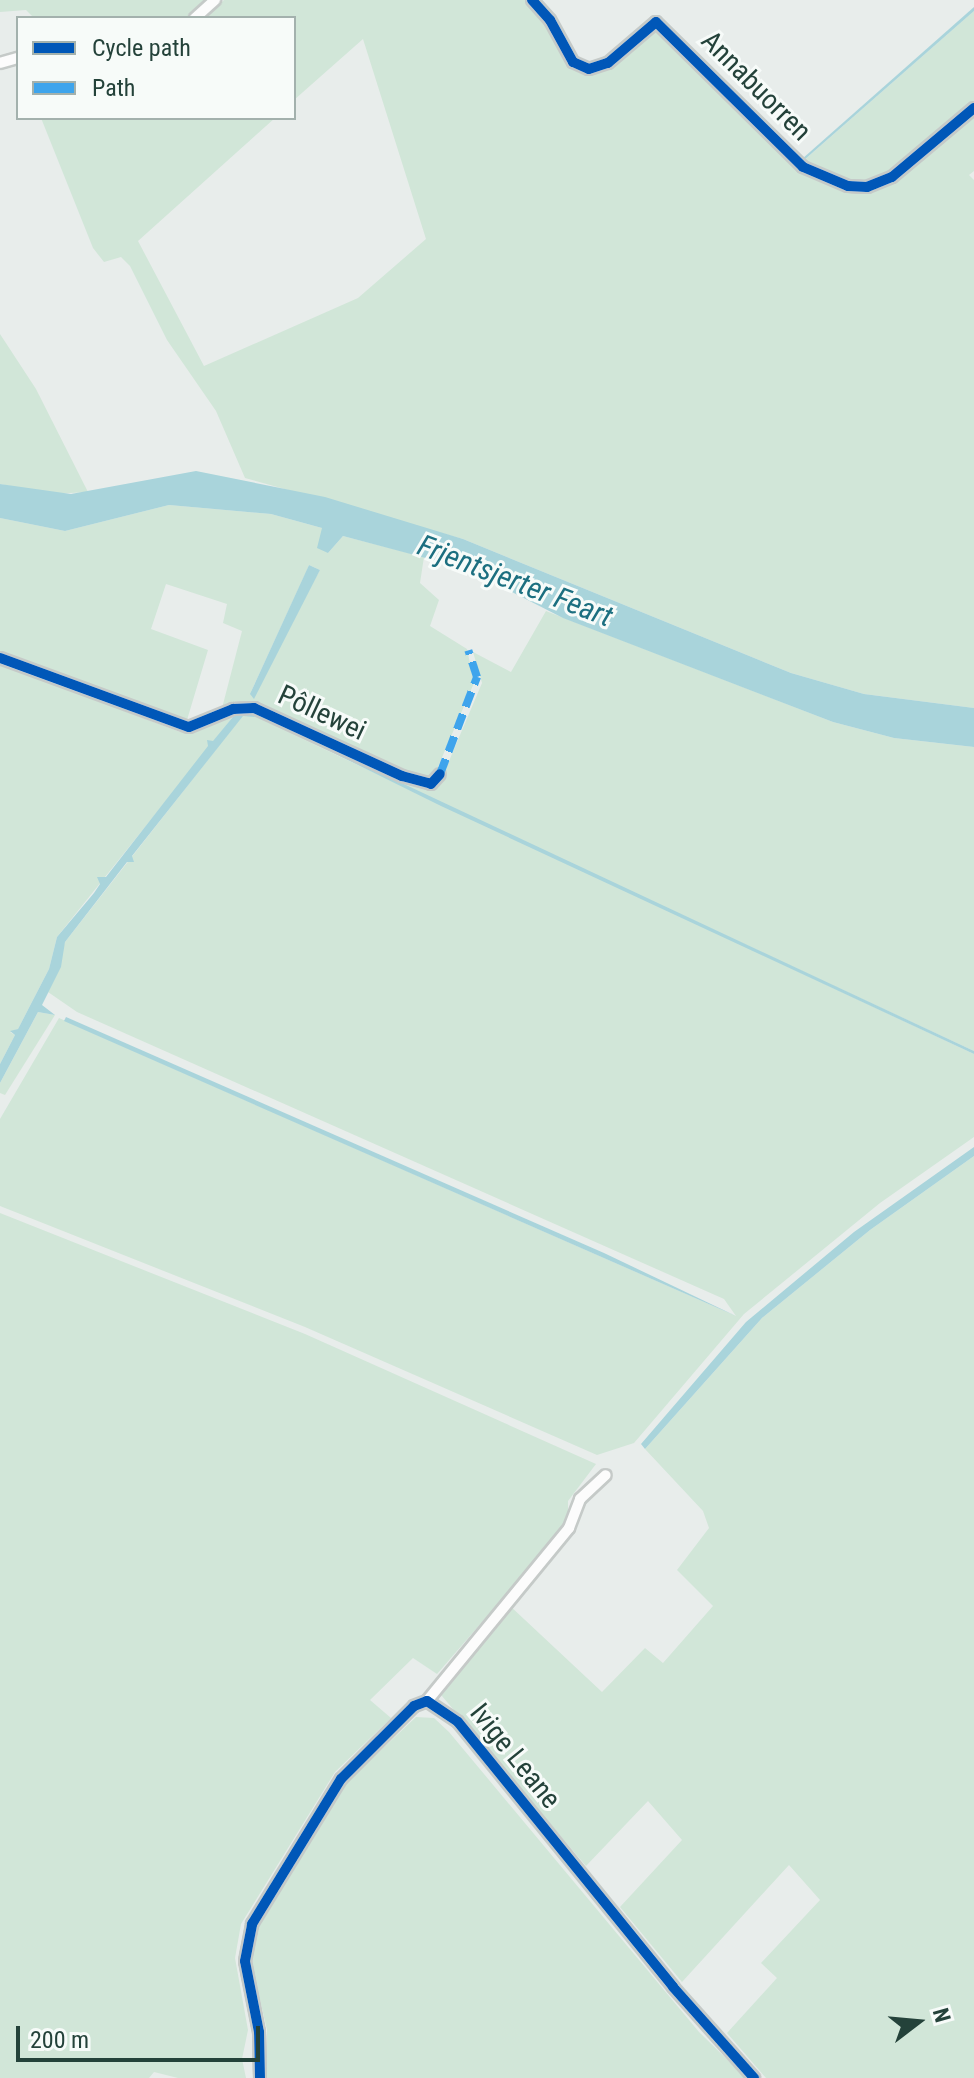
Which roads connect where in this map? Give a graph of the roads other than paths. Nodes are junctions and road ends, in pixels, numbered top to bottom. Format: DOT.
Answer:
graph roads {
  1 [pos="215,0"];
  2 [pos="532,0"];
  3 [pos="197,16"];
  4 [pos="974,108"];
  5 [pos="0,658"];
  6 [pos="440,774"];
  7 [pos="606,1475"];
  8 [pos="427,1701"];
  9 [pos="260,2078"];
  10 [pos="754,2078"];
  1 -- 3 [label="street"];
  2 -- 4 [label="street, Annabuorren"];
  5 -- 6 [label="street, Pôllewei"];
  7 -- 8 [label="street, Ivige Leane"];
  8 -- 9 [label="street, Ivige Leane"];
  8 -- 10 [label="street, Ivige Leane"];
}
